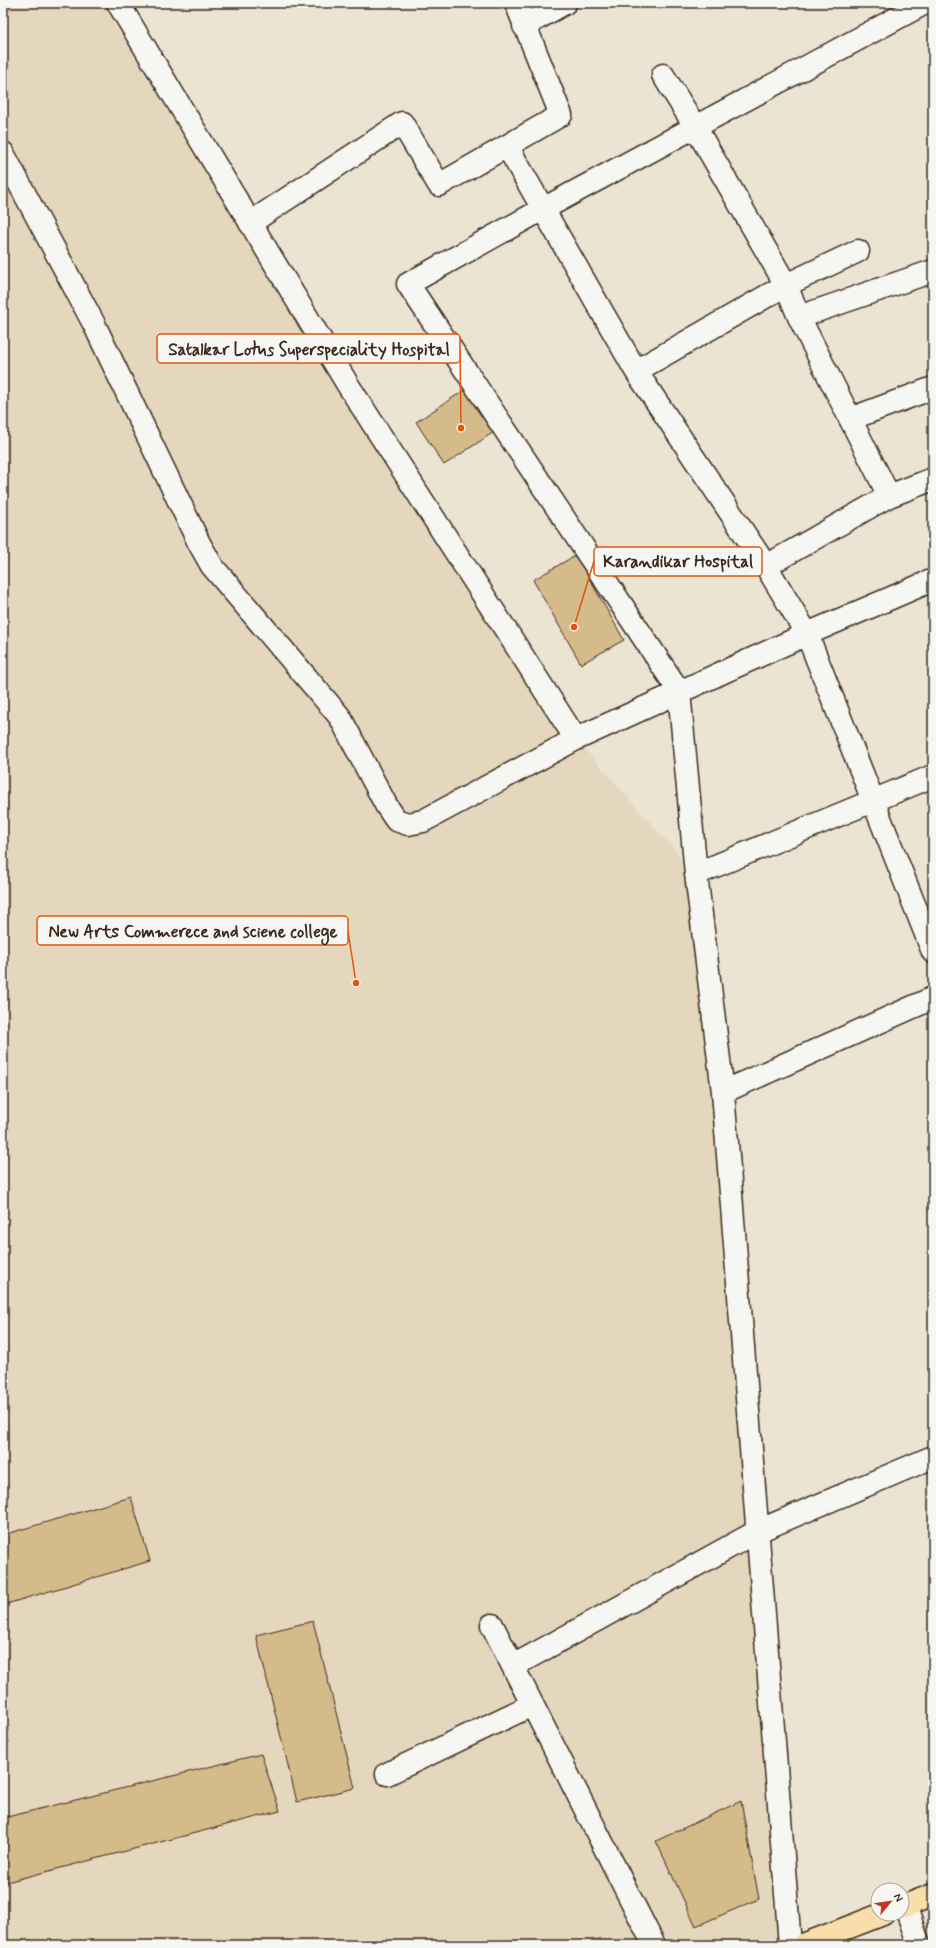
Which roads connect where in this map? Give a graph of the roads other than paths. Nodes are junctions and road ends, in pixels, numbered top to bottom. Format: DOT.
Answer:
graph roads {
  1 [pos="118,3"];
  2 [pos="516,3"];
  3 [pos="565,3"];
  4 [pos="925,3"];
  5 [pos="524,26"];
  6 [pos="663,75"];
  7 [pos="695,126"];
  8 [pos="507,146"];
  9 [pos="3,153"];
  10 [pos="543,208"];
  11 [pos="250,222"];
  12 [pos="858,251"];
  13 [pos="932,274"];
  14 [pos="786,285"];
  15 [pos="799,316"];
  16 [pos="636,371"];
  17 [pos="933,388"];
  18 [pos="850,419"];
  19 [pos="933,479"];
  20 [pos="888,496"];
  21 [pos="766,566"];
  22 [pos="932,583"];
  23 [pos="807,634"];
  24 [pos="679,691"];
  25 [pos="576,739"];
  26 [pos="933,776"];
  27 [pos="873,801"];
  28 [pos="696,874"];
  29 [pos="933,952"];
  30 [pos="933,998"];
  31 [pos="723,1092"];
  32 [pos="933,1457"];
  33 [pos="758,1531"];
  34 [pos="492,1625"];
  35 [pos="513,1666"];
  36 [pos="532,1705"];
  37 [pos="387,1774"];
  38 [pos="933,1894"];
  39 [pos="910,1903"];
  40 [pos="870,1919"];
  41 [pos="910,1922"];
  42 [pos="654,1945"];
  43 [pos="790,1945"];
  44 [pos="803,1945"];
  45 [pos="919,1945"];
  1 -- 11 [label="street"];
  2 -- 5 [label="street"];
  3 -- 5 [label="street"];
  4 -- 7 [label="street"];
  5 -- 8 [label="street"];
  6 -- 7 [label="street"];
  7 -- 10 [label="street"];
  7 -- 14 [label="street"];
  8 -- 10 [label="street"];
  8 -- 11 [label="street"];
  9 -- 25 [label="street"];
  10 -- 16 [label="street"];
  10 -- 24 [label="street"];
  11 -- 25 [label="street"];
  12 -- 14 [label="street"];
  13 -- 15 [label="street"];
  14 -- 15 [label="street"];
  14 -- 16 [label="street"];
  15 -- 18 [label="street"];
  16 -- 21 [label="street"];
  17 -- 18 [label="street"];
  18 -- 20 [label="street"];
  19 -- 20 [label="street"];
  20 -- 21 [label="street"];
  21 -- 23 [label="street"];
  22 -- 23 [label="street"];
  23 -- 24 [label="street"];
  23 -- 27 [label="street"];
  24 -- 25 [label="street"];
  24 -- 28 [label="street"];
  26 -- 27 [label="street"];
  27 -- 28 [label="street"];
  27 -- 29 [label="street"];
  28 -- 31 [label="street"];
  30 -- 31 [label="street"];
  31 -- 33 [label="street"];
  32 -- 33 [label="street"];
  33 -- 35 [label="street"];
  33 -- 43 [label="street"];
  34 -- 35 [label="street"];
  35 -- 36 [label="street"];
  36 -- 37 [label="street"];
  36 -- 42 [label="street"];
  38 -- 39 [label="main road"];
  40 -- 44 [label="main road"];
  41 -- 45 [label="street"];
}
